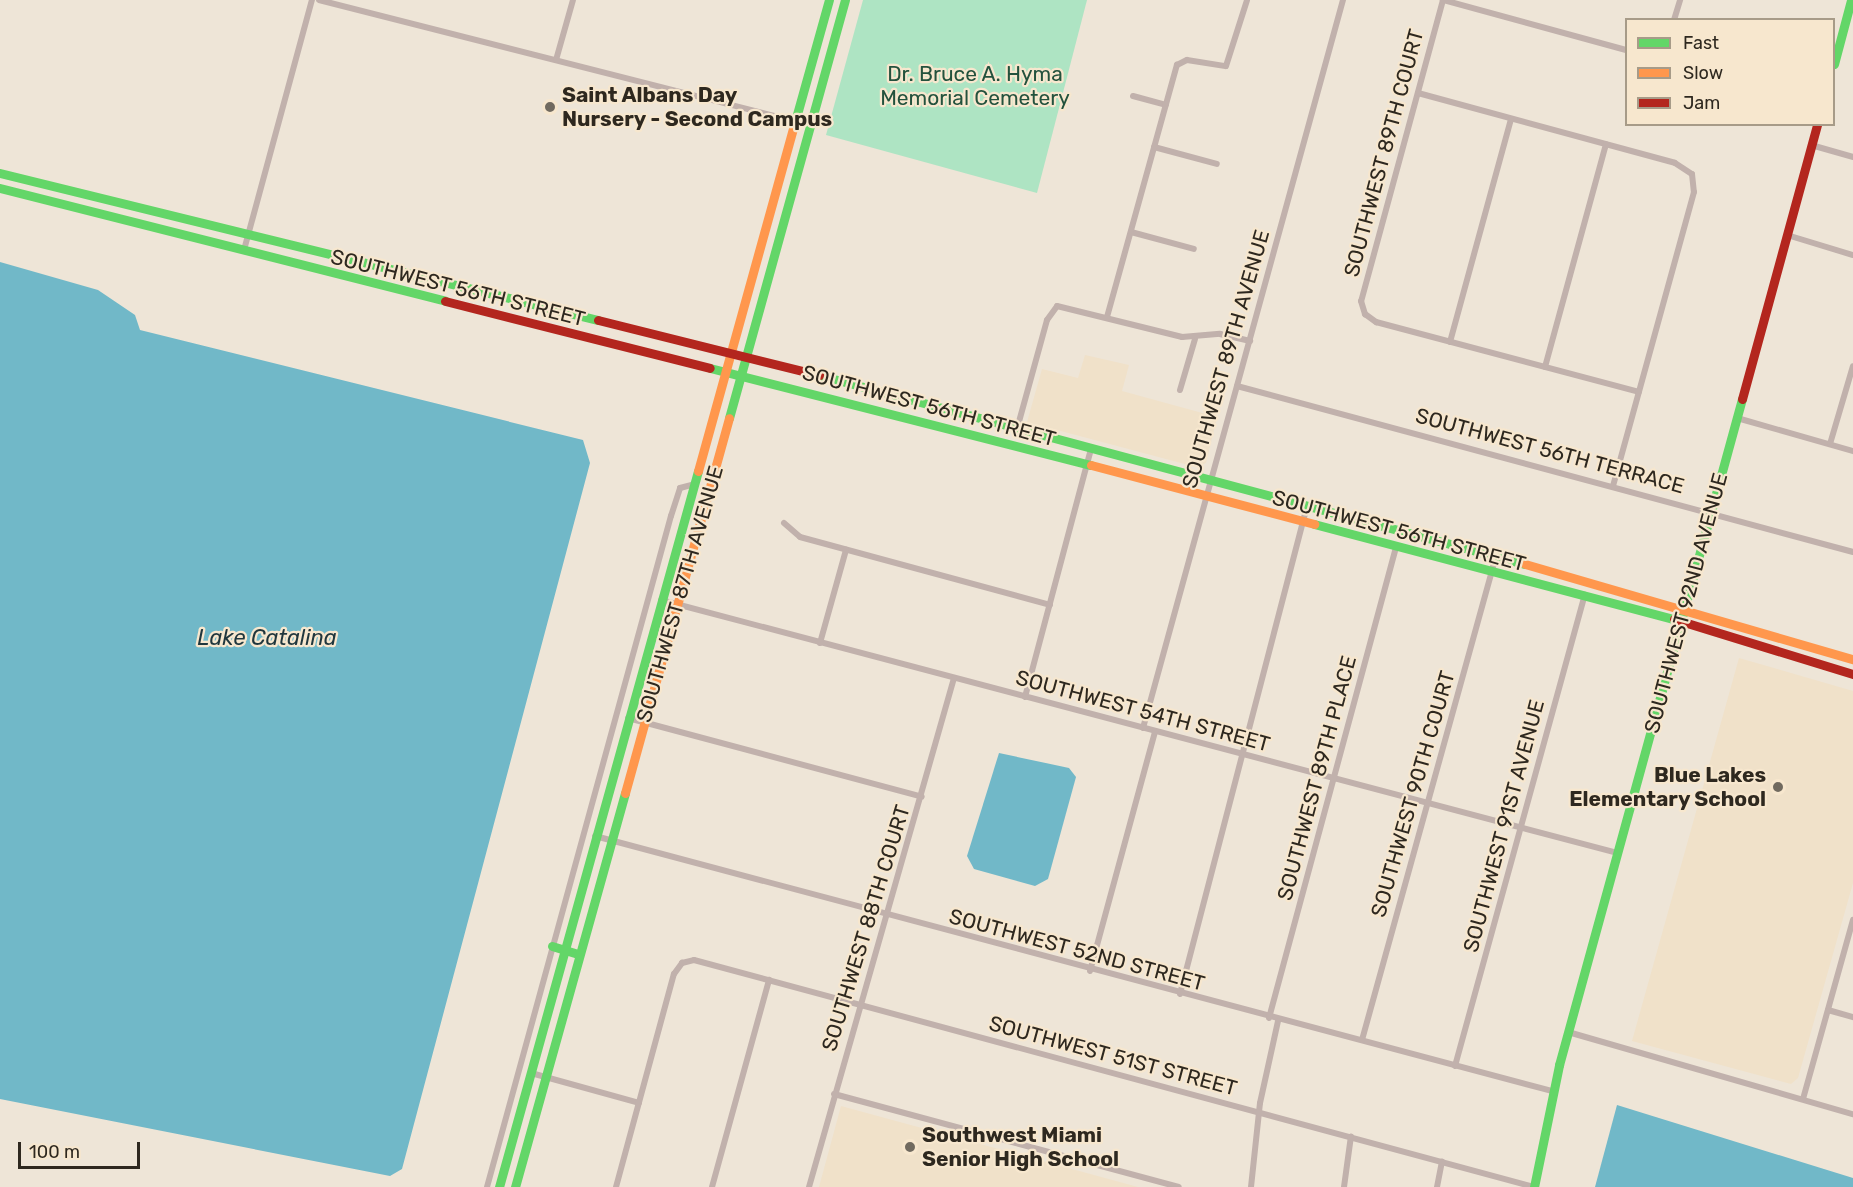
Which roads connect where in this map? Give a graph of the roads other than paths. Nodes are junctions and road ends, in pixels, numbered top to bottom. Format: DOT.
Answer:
graph roads {
  1 [pos="312,0"];
  2 [pos="319,0"];
  3 [pos="573,0"];
  4 [pos="830,0"];
  5 [pos="1246,0"];
  6 [pos="1343,0"];
  7 [pos="1443,0"];
  8 [pos="1680,0"];
  9 [pos="1851,0"];
  10 [pos="844,2"];
  11 [pos="1677,10"];
  12 [pos="1675,18"];
  13 [pos="1678,18"];
  14 [pos="1625,50"];
  15 [pos="1835,57"];
  16 [pos="556,60"];
  17 [pos="1418,93"];
  18 [pos="1133,96"];
  19 [pos="1166,105"];
  20 [pos="1511,119"];
  21 [pos="796,121"];
  22 [pos="810,125"];
  23 [pos="1817,126"];
  24 [pos="1606,144"];
  25 [pos="1812,145"];
  26 [pos="1154,147"];
  27 [pos="1853,157"];
  28 [pos="1217,164"];
  29 [pos="0,173"];
  30 [pos="0,188"];
  31 [pos="1131,232"];
  32 [pos="248,236"];
  33 [pos="1787,236"];
  34 [pos="1194,249"];
  35 [pos="244,250"];
  36 [pos="1853,255"];
  37 [pos="448,286"];
  38 [pos="445,300"];
  39 [pos="1107,317"];
  40 [pos="1195,339"];
  41 [pos="1250,341"];
  42 [pos="1450,342"];
  43 [pos="732,353"];
  44 [pos="747,357"];
  45 [pos="1853,366"];
  46 [pos="1545,367"];
  47 [pos="728,370"];
  48 [pos="742,374"];
  49 [pos="1238,386"];
  50 [pos="1180,390"];
  51 [pos="1639,392"];
  52 [pos="1737,418"];
  53 [pos="1017,430"];
  54 [pos="1830,444"];
  55 [pos="1091,449"];
  56 [pos="1853,451"];
  57 [pos="1088,464"];
  58 [pos="1211,481"];
  59 [pos="695,484"];
  60 [pos="1613,486"];
  61 [pos="1204,495"];
  62 [pos="705,506"];
  63 [pos="1307,506"];
  64 [pos="1711,511"];
  65 [pos="1303,521"];
  66 [pos="784,523"];
  67 [pos="1396,546"];
  68 [pos="846,550"];
  69 [pos="1853,552"];
  70 [pos="1496,556"];
  71 [pos="1492,571"];
  72 [pos="1585,596"];
  73 [pos="660,599"];
  74 [pos="675,604"];
  75 [pos="1050,605"];
  76 [pos="1685,607"];
  77 [pos="1682,621"];
  78 [pos="820,643"];
  79 [pos="1853,659"];
  80 [pos="1853,674"];
  81 [pos="954,678"];
  82 [pos="1025,697"];
  83 [pos="628,718"];
  84 [pos="643,722"];
  85 [pos="1143,728"];
  86 [pos="1155,732"];
  87 [pos="1242,754"];
  88 [pos="1334,778"];
  89 [pos="922,796"];
  90 [pos="1428,803"];
  91 [pos="1521,828"];
  92 [pos="595,836"];
  93 [pos="610,840"];
  94 [pos="1617,853"];
  95 [pos="886,915"];
  96 [pos="1853,920"];
  97 [pos="552,946"];
  98 [pos="564,950"];
  99 [pos="579,954"];
  100 [pos="1089,970"];
  101 [pos="769,980"];
  102 [pos="1180,994"];
  103 [pos="859,1005"];
  104 [pos="1828,1010"];
  105 [pos="1853,1017"];
  106 [pos="1269,1018"];
  107 [pos="1278,1021"];
  108 [pos="1568,1032"];
  109 [pos="1362,1040"];
  110 [pos="1455,1066"];
  111 [pos="531,1073"];
  112 [pos="546,1077"];
  113 [pos="1552,1091"];
  114 [pos="834,1094"];
  115 [pos="1803,1099"];
  116 [pos="639,1103"];
  117 [pos="1259,1112"];
  118 [pos="1853,1114"];
  119 [pos="1351,1136"];
  120 [pos="1442,1161"];
  121 [pos="487,1187"];
  122 [pos="499,1187"];
  123 [pos="515,1187"];
  124 [pos="616,1187"];
  125 [pos="712,1187"];
  126 [pos="809,1187"];
  127 [pos="1179,1187"];
  128 [pos="1251,1187"];
  129 [pos="1344,1187"];
  130 [pos="1437,1187"];
  131 [pos="1534,1187"];
  1 -- 32 [label="street"];
  2 -- 16 [label="street"];
  3 -- 16 [label="street"];
  4 -- 10 [label="main road"];
  4 -- 21 [label="main road, SOUTHWEST 87TH AVENUE"];
  5 -- 19 [label="street"];
  6 -- 41 [label="street, SOUTHWEST 89TH AVENUE"];
  7 -- 14 [label="street"];
  7 -- 17 [label="street, SOUTHWEST 89TH COURT"];
  8 -- 11 [label="street"];
  9 -- 15 [label="main road"];
  10 -- 22 [label="main road, SOUTHWEST 87TH AVENUE"];
  11 -- 12 [label="street"];
  11 -- 13 [label="street"];
  16 -- 21 [label="street"];
  17 -- 20 [label="street"];
  17 -- 42 [label="street, SOUTHWEST 89TH COURT"];
  18 -- 19 [label="street"];
  19 -- 26 [label="street"];
  20 -- 24 [label="street"];
  20 -- 42 [label="street"];
  21 -- 22 [label="street"];
  21 -- 43 [label="main road, SOUTHWEST 87TH AVENUE"];
  22 -- 44 [label="main road, SOUTHWEST 87TH AVENUE"];
  23 -- 25 [label="main road, SOUTHWEST 92ND AVENUE"];
  24 -- 46 [label="street"];
  24 -- 51 [label="street"];
  25 -- 27 [label="street"];
  25 -- 33 [label="main road, SOUTHWEST 92ND AVENUE"];
  26 -- 28 [label="street"];
  26 -- 31 [label="street"];
  29 -- 32 [label="main road, SOUTHWEST 56TH STREET"];
  30 -- 35 [label="main road, SOUTHWEST 56TH STREET"];
  31 -- 34 [label="street"];
  31 -- 39 [label="street"];
  32 -- 35 [label="street"];
  32 -- 37 [label="main road, SOUTHWEST 56TH STREET"];
  33 -- 36 [label="street"];
  33 -- 52 [label="main road, SOUTHWEST 92ND AVENUE"];
  35 -- 38 [label="main road, SOUTHWEST 56TH STREET"];
  37 -- 38 [label="main road"];
  37 -- 43 [label="main road, SOUTHWEST 56TH STREET"];
  38 -- 47 [label="main road, SOUTHWEST 56TH STREET"];
  39 -- 40 [label="street"];
  39 -- 53 [label="street"];
  40 -- 41 [label="street"];
  40 -- 50 [label="street"];
  41 -- 49 [label="street, SOUTHWEST 89TH AVENUE"];
  42 -- 46 [label="street"];
  43 -- 44 [label="main road, SOUTHWEST 56TH STREET"];
  43 -- 47 [label="main road, SOUTHWEST 87TH AVENUE"];
  44 -- 48 [label="main road, SOUTHWEST 87TH AVENUE"];
  44 -- 53 [label="main road, SOUTHWEST 56TH STREET"];
  45 -- 54 [label="street"];
  46 -- 51 [label="street"];
  47 -- 48 [label="main road, SOUTHWEST 56TH STREET"];
  47 -- 59 [label="main road, SOUTHWEST 87TH AVENUE"];
  48 -- 57 [label="main road, SOUTHWEST 56TH STREET"];
  48 -- 62 [label="main road, SOUTHWEST 87TH AVENUE"];
  49 -- 58 [label="street, SOUTHWEST 89TH AVENUE"];
  49 -- 60 [label="street, SOUTHWEST 56TH TERRACE"];
  51 -- 60 [label="street"];
  52 -- 54 [label="street"];
  52 -- 64 [label="main road, SOUTHWEST 92ND AVENUE"];
  53 -- 55 [label="main road, SOUTHWEST 56TH STREET"];
  54 -- 56 [label="street"];
  55 -- 57 [label="street"];
  55 -- 58 [label="main road, SOUTHWEST 56TH STREET"];
  57 -- 61 [label="main road, SOUTHWEST 56TH STREET"];
  57 -- 75 [label="street"];
  58 -- 61 [label="street, SOUTHWEST 89TH AVENUE"];
  58 -- 63 [label="main road, SOUTHWEST 56TH STREET"];
  59 -- 62 [label="main road"];
  59 -- 73 [label="main road, SOUTHWEST 87TH AVENUE"];
  59 -- 97 [label="street, SOUTHWEST 87TH AVENUE"];
  60 -- 64 [label="street, SOUTHWEST 56TH TERRACE"];
  61 -- 65 [label="main road, SOUTHWEST 56TH STREET"];
  61 -- 85 [label="street, SOUTHWEST 89TH AVENUE"];
  62 -- 74 [label="main road, SOUTHWEST 87TH AVENUE"];
  63 -- 65 [label="street"];
  63 -- 70 [label="main road, SOUTHWEST 56TH STREET"];
  64 -- 69 [label="street, SOUTHWEST 56TH TERRACE"];
  64 -- 76 [label="main road, SOUTHWEST 92ND AVENUE"];
  65 -- 67 [label="main road, SOUTHWEST 56TH STREET"];
  65 -- 87 [label="street"];
  66 -- 68 [label="street"];
  67 -- 71 [label="main road, SOUTHWEST 56TH STREET"];
  67 -- 88 [label="street, SOUTHWEST 89TH PLACE"];
  68 -- 75 [label="street"];
  68 -- 78 [label="street"];
  70 -- 71 [label="street, SOUTHWEST 90TH COURT"];
  70 -- 76 [label="main road, SOUTHWEST 56TH STREET"];
  71 -- 72 [label="main road, SOUTHWEST 56TH STREET"];
  71 -- 90 [label="street, SOUTHWEST 90TH COURT"];
  72 -- 77 [label="main road, SOUTHWEST 56TH STREET"];
  72 -- 91 [label="street, SOUTHWEST 91ST AVENUE"];
  73 -- 74 [label="street, SOUTHWEST 54TH STREET"];
  73 -- 83 [label="main road, SOUTHWEST 87TH AVENUE"];
  74 -- 78 [label="street, SOUTHWEST 54TH STREET"];
  74 -- 84 [label="main road, SOUTHWEST 87TH AVENUE"];
  75 -- 82 [label="street"];
  76 -- 77 [label="main road, SOUTHWEST 92ND AVENUE"];
  76 -- 79 [label="main road, SOUTHWEST 56TH STREET"];
  77 -- 80 [label="main road, SOUTHWEST 56TH STREET"];
  77 -- 94 [label="main road, SOUTHWEST 92ND AVENUE"];
  78 -- 81 [label="street, SOUTHWEST 54TH STREET"];
  81 -- 82 [label="street, SOUTHWEST 54TH STREET"];
  81 -- 89 [label="street, SOUTHWEST 88TH COURT"];
  82 -- 85 [label="street, SOUTHWEST 54TH STREET"];
  83 -- 84 [label="street"];
  83 -- 92 [label="main road, SOUTHWEST 87TH AVENUE"];
  84 -- 89 [label="street"];
  84 -- 93 [label="main road, SOUTHWEST 87TH AVENUE"];
  85 -- 86 [label="street, SOUTHWEST 54TH STREET"];
  86 -- 87 [label="street, SOUTHWEST 54TH STREET"];
  86 -- 100 [label="street"];
  87 -- 88 [label="street, SOUTHWEST 54TH STREET"];
  87 -- 102 [label="street"];
  88 -- 90 [label="street, SOUTHWEST 54TH STREET"];
  88 -- 106 [label="street, SOUTHWEST 89TH PLACE"];
  89 -- 95 [label="street, SOUTHWEST 88TH COURT"];
  90 -- 91 [label="street, SOUTHWEST 54TH STREET"];
  90 -- 109 [label="street, SOUTHWEST 90TH COURT"];
  91 -- 94 [label="street, SOUTHWEST 54TH STREET"];
  91 -- 110 [label="street, SOUTHWEST 91ST AVENUE"];
  92 -- 93 [label="street, SOUTHWEST 52ND STREET"];
  92 -- 98 [label="main road, SOUTHWEST 87TH AVENUE"];
  93 -- 95 [label="street, SOUTHWEST 52ND STREET"];
  93 -- 99 [label="main road, SOUTHWEST 87TH AVENUE"];
  94 -- 108 [label="main road, SOUTHWEST 92ND AVENUE"];
  95 -- 100 [label="street, SOUTHWEST 52ND STREET"];
  95 -- 103 [label="street, SOUTHWEST 88TH COURT"];
  96 -- 104 [label="street"];
  97 -- 98 [label="main road"];
  97 -- 121 [label="street, SOUTHWEST 87TH AVENUE"];
  98 -- 99 [label="main road"];
  98 -- 111 [label="main road, SOUTHWEST 87TH AVENUE"];
  99 -- 112 [label="main road, SOUTHWEST 87TH AVENUE"];
  100 -- 102 [label="street, SOUTHWEST 52ND STREET"];
  101 -- 103 [label="street, SOUTHWEST 51ST STREET"];
  101 -- 116 [label="street, SOUTHWEST 51ST STREET"];
  101 -- 125 [label="street"];
  102 -- 106 [label="street, SOUTHWEST 52ND STREET"];
  103 -- 114 [label="street, SOUTHWEST 88TH COURT"];
  103 -- 117 [label="street, SOUTHWEST 51ST STREET"];
  104 -- 105 [label="street"];
  104 -- 115 [label="street"];
  106 -- 107 [label="street, SOUTHWEST 52ND STREET"];
  107 -- 109 [label="street, SOUTHWEST 52ND STREET"];
  107 -- 117 [label="street"];
  108 -- 113 [label="main road, SOUTHWEST 92ND AVENUE"];
  108 -- 115 [label="street"];
  109 -- 110 [label="street, SOUTHWEST 52ND STREET"];
  110 -- 113 [label="street, SOUTHWEST 52ND STREET"];
  111 -- 112 [label="street"];
  111 -- 122 [label="main road, SOUTHWEST 87TH AVENUE"];
  112 -- 116 [label="street"];
  112 -- 123 [label="main road, SOUTHWEST 87TH AVENUE"];
  113 -- 131 [label="main road, SOUTHWEST 92ND AVENUE"];
  114 -- 126 [label="street, SOUTHWEST 88TH COURT"];
  114 -- 127 [label="street"];
  115 -- 118 [label="street"];
  116 -- 124 [label="street"];
  117 -- 119 [label="street, SOUTHWEST 51ST STREET"];
  117 -- 128 [label="street"];
  119 -- 120 [label="street, SOUTHWEST 51ST STREET"];
  119 -- 129 [label="street"];
  120 -- 130 [label="street"];
  120 -- 131 [label="street, SOUTHWEST 51ST STREET"];
}
